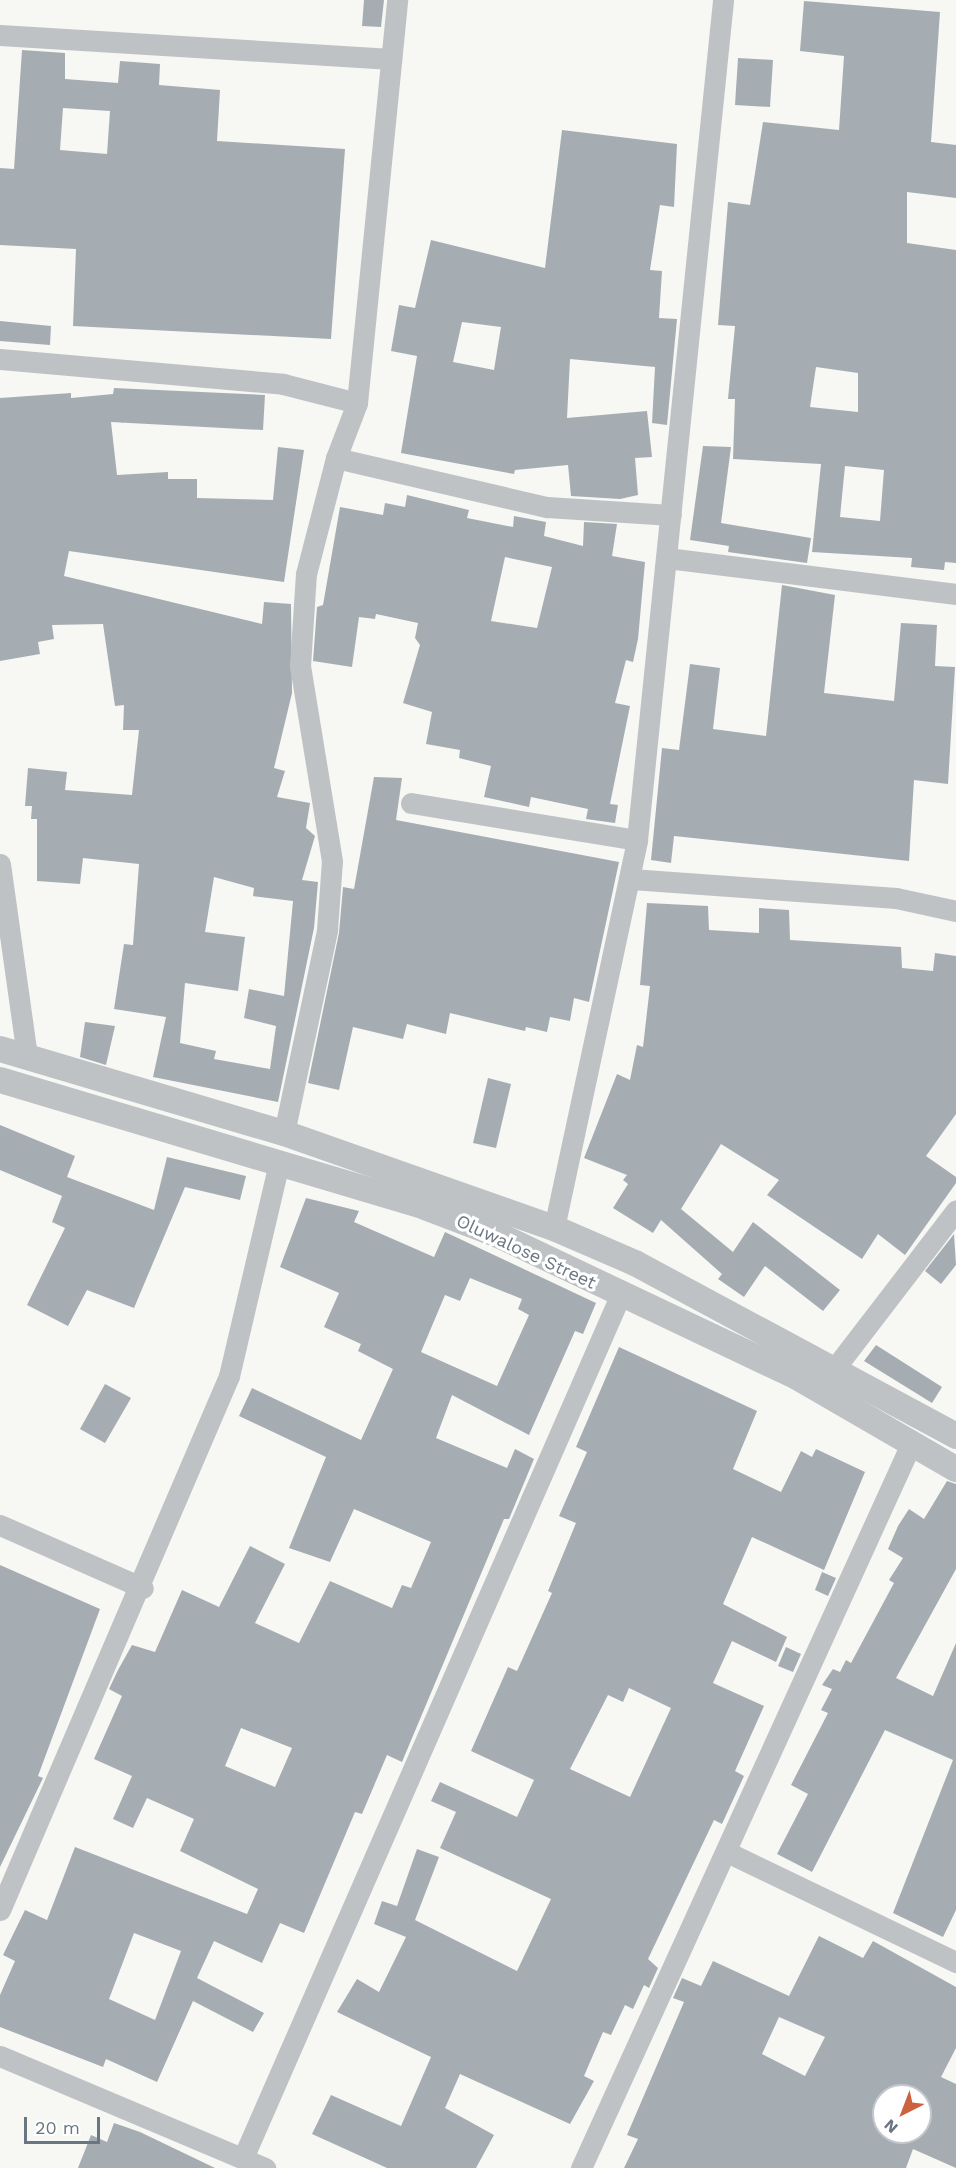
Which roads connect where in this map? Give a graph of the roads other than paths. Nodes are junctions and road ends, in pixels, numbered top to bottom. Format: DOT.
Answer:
graph roads {
  1 [pos="397,0"];
  2 [pos="723,0"];
  3 [pos="0,35"];
  4 [pos="391,59"];
  5 [pos="0,359"];
  6 [pos="357,403"];
  7 [pos="336,458"];
  8 [pos="671,515"];
  9 [pos="666,558"];
  10 [pos="956,594"];
  11 [pos="411,803"];
  12 [pos="637,840"];
  13 [pos="0,864"];
  14 [pos="631,879"];
  15 [pos="956,911"];
  16 [pos="0,1049"];
  17 [pos="27,1057"];
  18 [pos="0,1080"];
  19 [pos="284,1133"];
  20 [pos="279,1162"];
  21 [pos="956,1210"];
  22 [pos="554,1228"];
  23 [pos="620,1296"];
  24 [pos="836,1368"];
  25 [pos="820,1389"];
  26 [pos="956,1436"];
  27 [pos="911,1444"];
  28 [pos="956,1469"];
  29 [pos="0,1526"];
  30 [pos="143,1588"];
  31 [pos="727,1852"];
  32 [pos="5,1884"];
  33 [pos="0,1910"];
  34 [pos="956,1962"];
  35 [pos="0,2056"];
  36 [pos="243,2158"];
  37 [pos="265,2168"];
  38 [pos="581,2168"];
  1 -- 4 [label="street"];
  2 -- 8 [label="street"];
  3 -- 4 [label="street"];
  4 -- 6 [label="street"];
  5 -- 6 [label="street"];
  6 -- 7 [label="street"];
  7 -- 8 [label="street"];
  7 -- 19 [label="street"];
  8 -- 9 [label="street"];
  9 -- 10 [label="street"];
  9 -- 12 [label="street"];
  11 -- 12 [label="street"];
  12 -- 14 [label="street"];
  13 -- 17 [label="street"];
  14 -- 15 [label="street"];
  14 -- 22 [label="street"];
  16 -- 17 [label="street, Oluwalose Street"];
  17 -- 19 [label="street, Oluwalose Street"];
  18 -- 20 [label="street, Oluwalose Street"];
  19 -- 22 [label="street, Oluwalose Street"];
  20 -- 23 [label="street, Oluwalose Street"];
  20 -- 30 [label="street"];
  21 -- 24 [label="street"];
  22 -- 24 [label="street, Oluwalose Street"];
  23 -- 25 [label="street, Oluwalose Street"];
  23 -- 36 [label="street"];
  24 -- 25 [label="street"];
  24 -- 26 [label="street, Oluwalose Street"];
  25 -- 27 [label="street, Oluwalose Street"];
  27 -- 28 [label="street, Oluwalose Street"];
  27 -- 31 [label="street"];
  29 -- 30 [label="street"];
  30 -- 32 [label="street"];
  31 -- 34 [label="street"];
  31 -- 38 [label="street"];
  32 -- 33 [label="street"];
  35 -- 36 [label="street"];
  36 -- 37 [label="street"];
}
